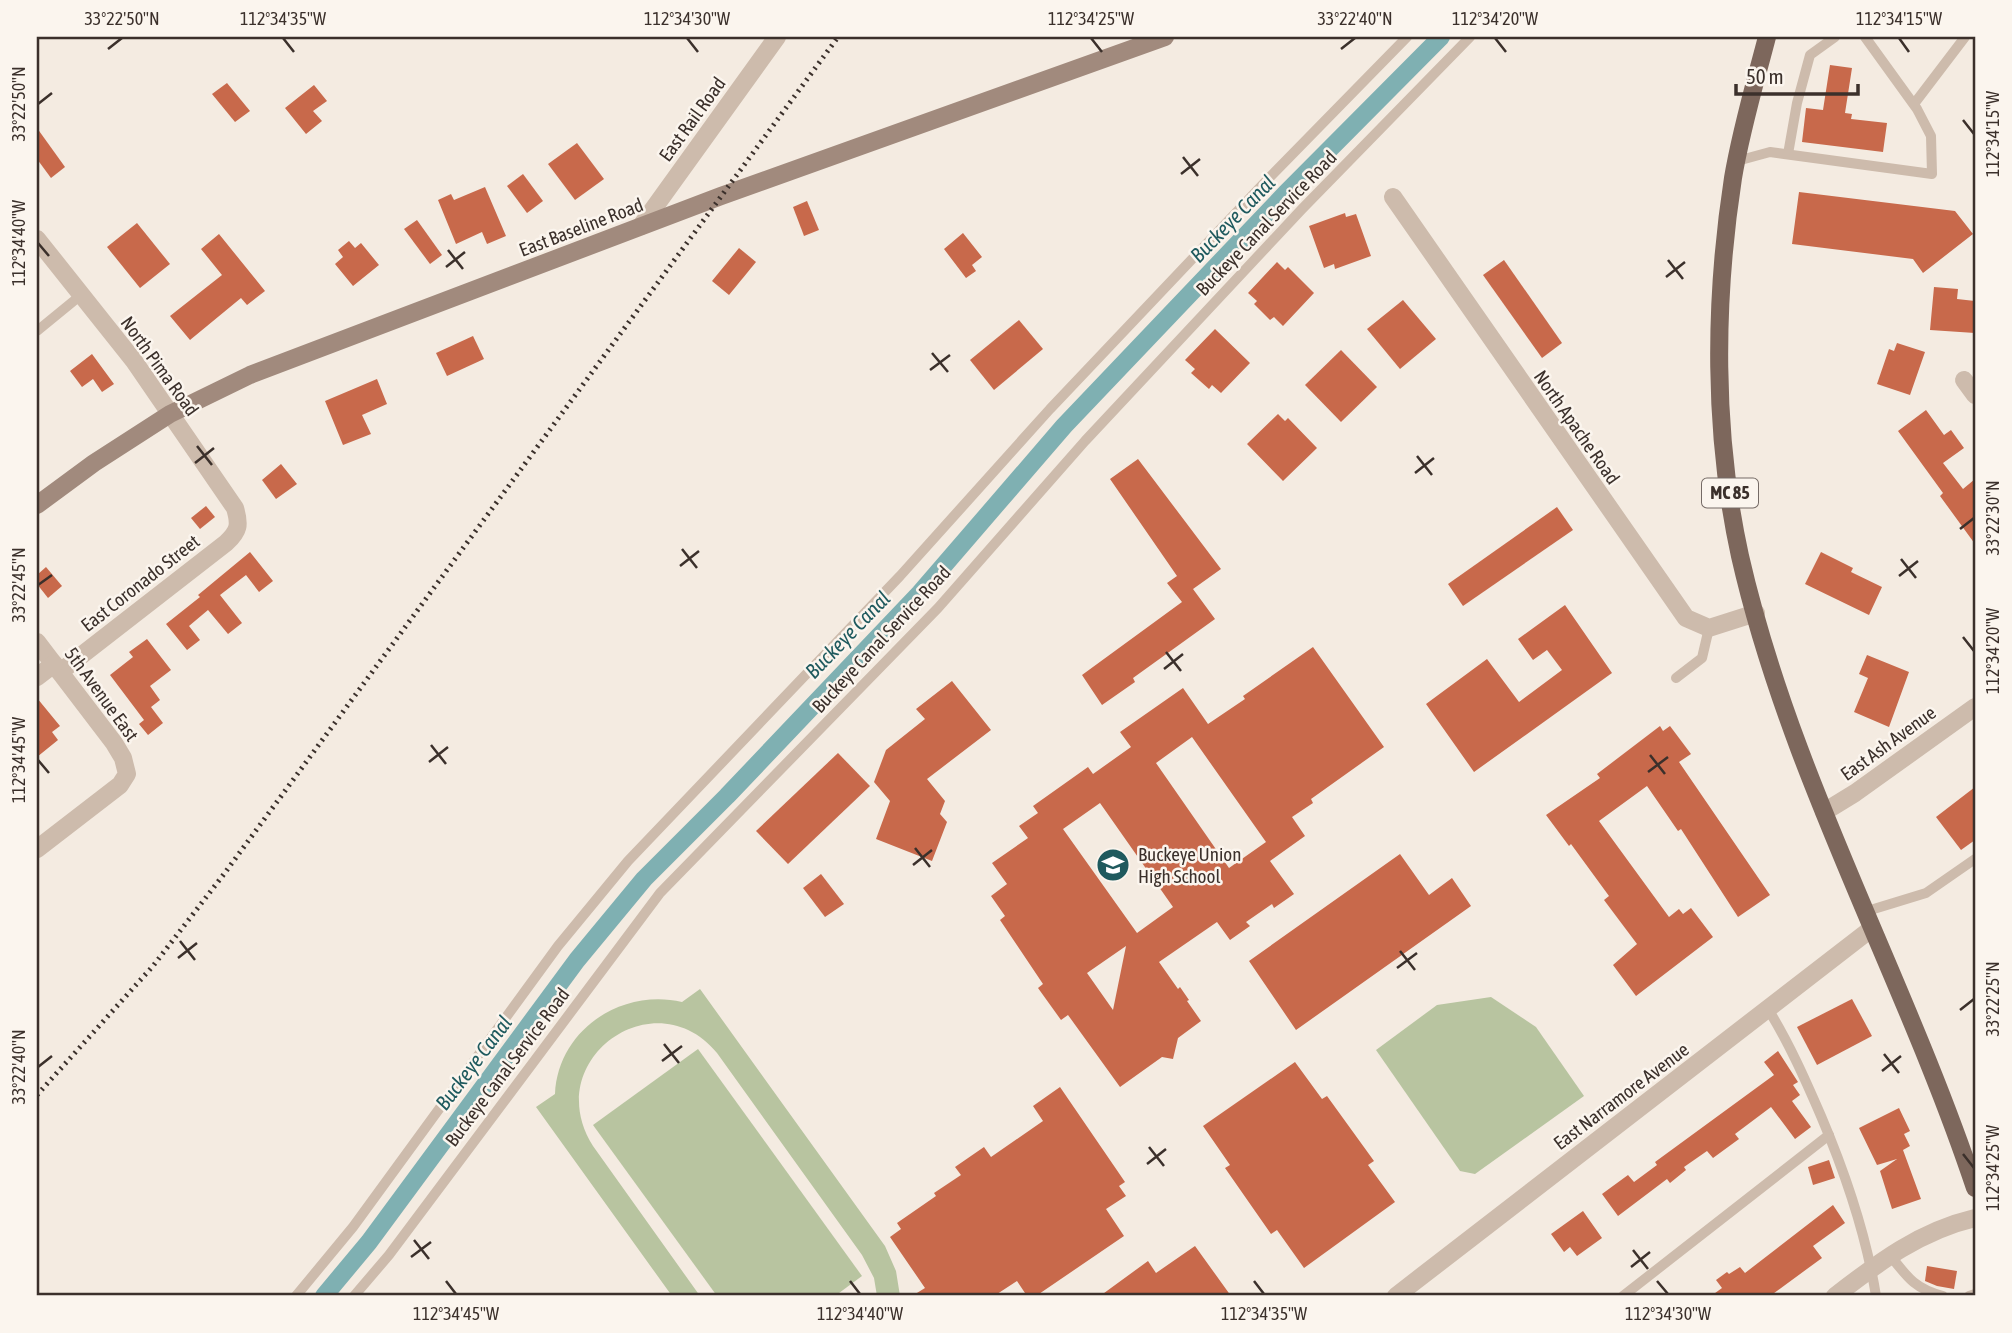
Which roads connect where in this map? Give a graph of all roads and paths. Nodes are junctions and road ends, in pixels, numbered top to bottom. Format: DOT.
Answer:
graph roads {
  1 [pos="777,37"];
  2 [pos="1165,37"];
  3 [pos="1407,37"];
  4 [pos="1470,37"];
  5 [pos="1766,37"];
  6 [pos="1835,37"];
  7 [pos="1865,37"];
  8 [pos="1965,37"];
  9 [pos="1138,41"];
  10 [pos="1914,104"];
  11 [pos="1788,154"];
  12 [pos="1737,161"];
  13 [pos="1393,197"];
  14 [pos="641,226"];
  15 [pos="37,239"];
  16 [pos="81,295"];
  17 [pos="37,331"];
  18 [pos="1964,380"];
  19 [pos="1975,395"];
  20 [pos="170,414"];
  21 [pos="37,505"];
  22 [pos="240,523"];
  23 [pos="1756,613"];
  24 [pos="1709,628"];
  25 [pos="37,642"];
  26 [pos="57,668"];
  27 [pos="37,677"];
  28 [pos="1676,678"];
  29 [pos="1975,706"];
  30 [pos="1824,812"];
  31 [pos="37,849"];
  32 [pos="1975,859"];
  33 [pos="1864,912"];
  34 [pos="1871,929"];
  35 [pos="1768,1009"];
  36 [pos="1829,1135"];
  37 [pos="1975,1188"];
  38 [pos="1975,1219"];
  39 [pos="1889,1254"];
  40 [pos="1871,1268"];
  41 [pos="1975,1294"];
  42 [pos="296,1296"];
  43 [pos="354,1296"];
  44 [pos="1396,1296"];
  45 [pos="1623,1296"];
  46 [pos="1835,1296"];
  47 [pos="1876,1296"];
  48 [pos="1943,1296"];
  49 [pos="1969,1296"];
  1 -- 14 [label="street, East Rail Road"];
  2 -- 9 [label="main road, East Baseline Road"];
  3 -- 42 [label="lane, Buckeye Canal Service Road"];
  4 -- 43 [label="lane, Buckeye Canal Service Road"];
  5 -- 12 [label="main road"];
  6 -- 11 [label="lane"];
  7 -- 10 [label="lane"];
  8 -- 10 [label="lane"];
  9 -- 14 [label="main road, East Baseline Road"];
  10 -- 11 [label="lane"];
  11 -- 12 [label="lane"];
  12 -- 23 [label="main road, MC 85"];
  13 -- 24 [label="street, North Apache Road"];
  14 -- 20 [label="main road, East Baseline Road"];
  15 -- 16 [label="street, North Pima Road"];
  16 -- 17 [label="lane"];
  16 -- 20 [label="street, North Pima Road"];
  18 -- 19 [label="street"];
  20 -- 21 [label="main road, East Baseline Road"];
  20 -- 22 [label="street, North Pima Road"];
  22 -- 26 [label="street, East Coronado Street"];
  23 -- 24 [label="street"];
  23 -- 30 [label="main road, MC 85"];
  24 -- 28 [label="lane"];
  25 -- 26 [label="street, 5th Avenue East"];
  26 -- 27 [label="street, East Coronado Street"];
  26 -- 31 [label="street, 5th Avenue East"];
  29 -- 30 [label="street, East Ash Avenue"];
  30 -- 33 [label="main road, MC 85"];
  32 -- 33 [label="lane"];
  33 -- 34 [label="main road, MC 85"];
  34 -- 35 [label="street, East Narramore Avenue"];
  34 -- 37 [label="main road, MC 85"];
  35 -- 36 [label="lane"];
  35 -- 44 [label="street, East Narramore Avenue"];
  36 -- 40 [label="lane"];
  36 -- 45 [label="lane"];
  38 -- 39 [label="street"];
  39 -- 40 [label="street"];
  39 -- 48 [label="lane"];
  40 -- 46 [label="street"];
  40 -- 47 [label="lane"];
  41 -- 49 [label="lane"];
}
